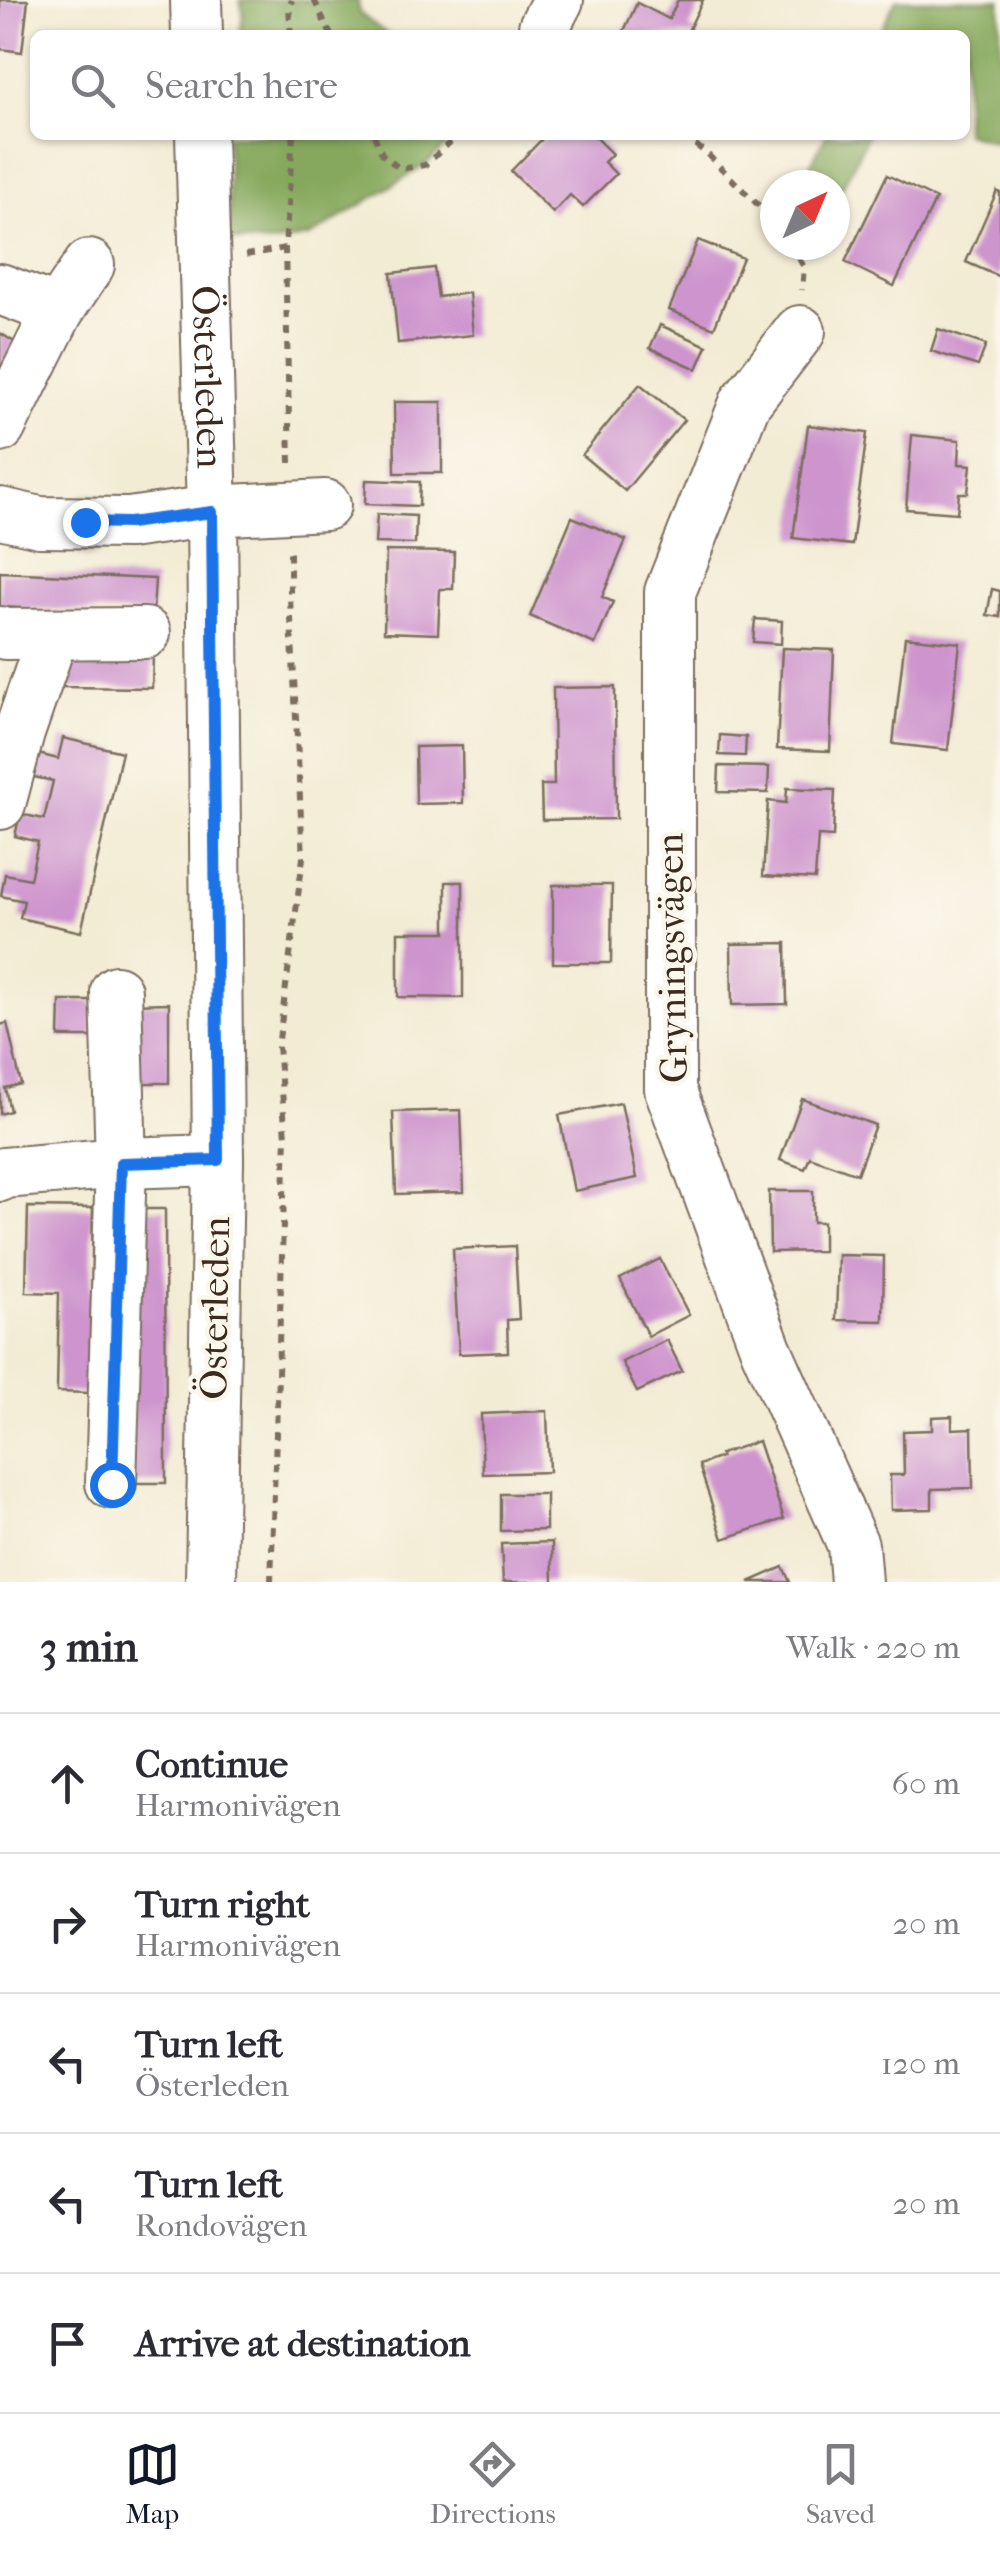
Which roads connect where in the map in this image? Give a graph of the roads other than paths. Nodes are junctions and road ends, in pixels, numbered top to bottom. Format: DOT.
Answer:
graph roads {
  1 [pos="196,0"];
  2 [pos="197,30"];
  3 [pos="201,140"];
  4 [pos="89,264"];
  5 [pos="0,289"];
  6 [pos="58,312"];
  7 [pos="800,332"];
  8 [pos="0,426"];
  9 [pos="307,506"];
  10 [pos="212,512"];
  11 [pos="0,514"];
  12 [pos="0,632"];
  13 [pos="145,633"];
  14 [pos="53,634"];
  15 [pos="0,804"];
  16 [pos="116,992"];
  17 [pos="218,1160"];
  18 [pos="121,1163"];
  19 [pos="0,1176"];
  20 [pos="112,1484"];
  21 [pos="211,1582"];
  22 [pos="856,1582"];
  1 -- 2 [label="street"];
  3 -- 10 [label="street, Österleden"];
  4 -- 6 [label="street"];
  5 -- 6 [label="street"];
  6 -- 8 [label="street"];
  7 -- 22 [label="street, Gryningsvägen"];
  9 -- 10 [label="street"];
  10 -- 11 [label="street"];
  10 -- 17 [label="street, Österleden"];
  12 -- 14 [label="street"];
  13 -- 14 [label="street"];
  14 -- 15 [label="street"];
  16 -- 18 [label="street"];
  17 -- 18 [label="street"];
  17 -- 21 [label="street, Österleden"];
  18 -- 19 [label="street"];
  18 -- 20 [label="street"];
}
